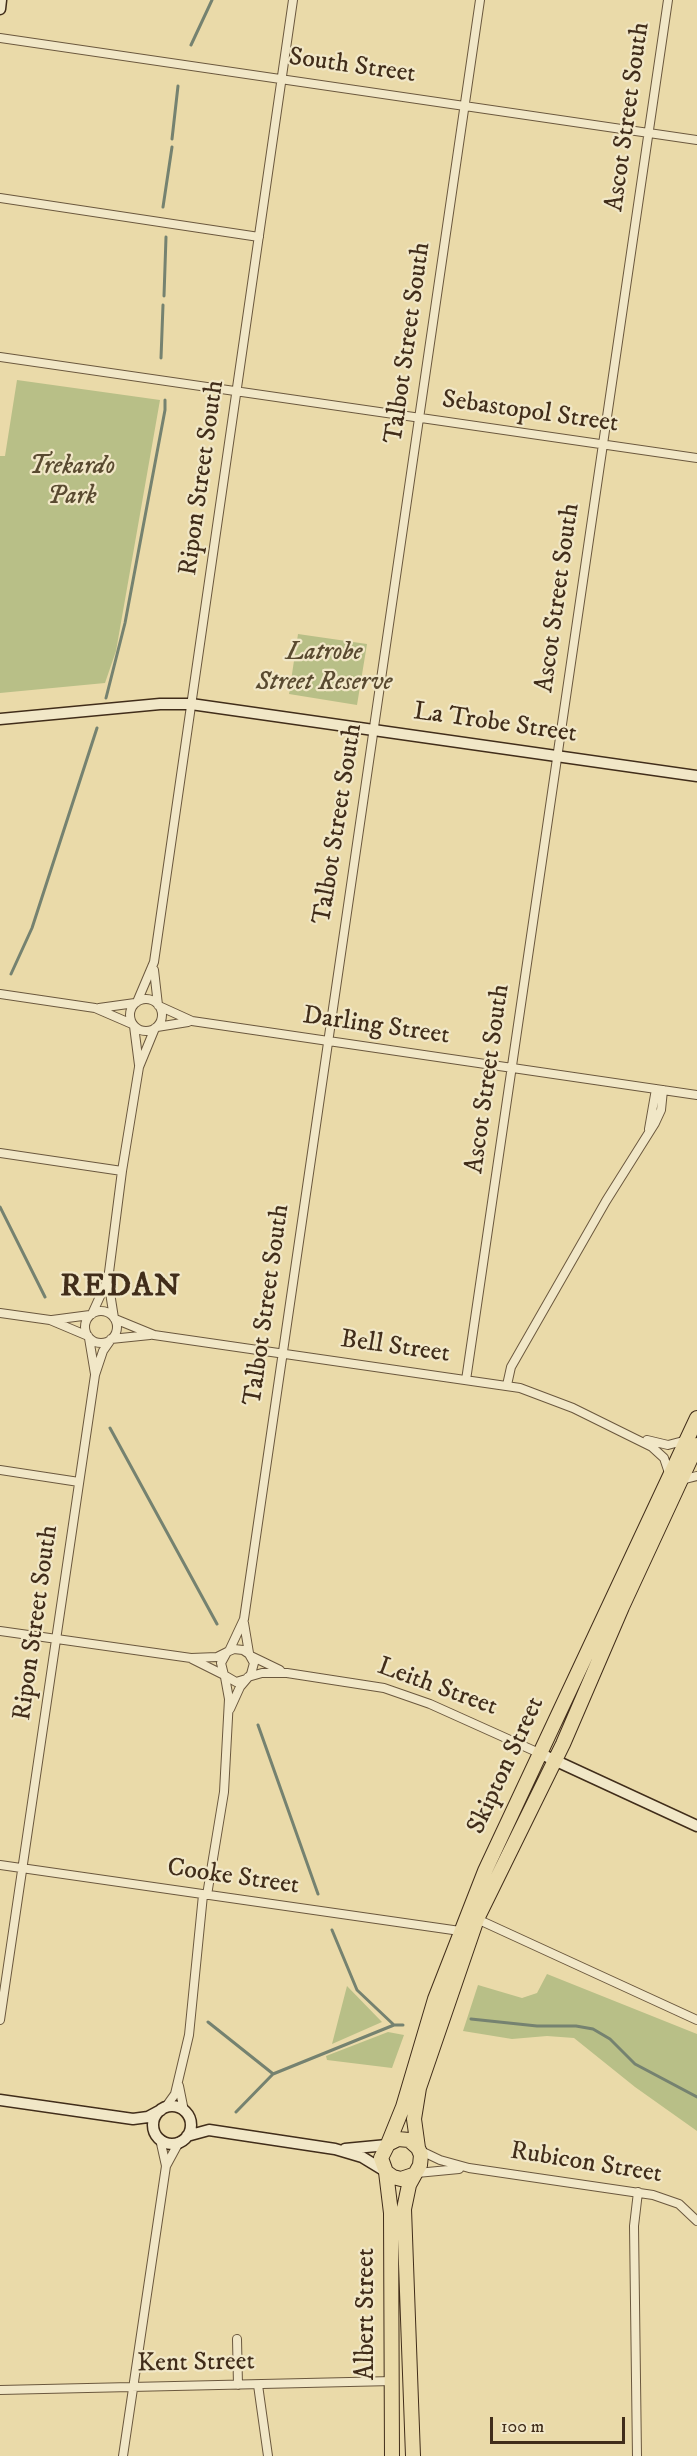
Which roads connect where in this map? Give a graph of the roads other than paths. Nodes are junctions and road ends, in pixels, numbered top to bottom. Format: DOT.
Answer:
graph roads {
  1 [pos="1,0"];
  2 [pos="293,0"];
  3 [pos="480,0"];
  4 [pos="668,0"];
  5 [pos="0,9"];
  6 [pos="0,38"];
  7 [pos="282,79"];
  8 [pos="466,106"];
  9 [pos="648,133"];
  10 [pos="697,140"];
  11 [pos="0,198"];
  12 [pos="259,237"];
  13 [pos="0,357"];
  14 [pos="237,391"];
  15 [pos="420,418"];
  16 [pos="602,444"];
  17 [pos="697,458"];
  18 [pos="191,704"];
  19 [pos="0,719"];
  20 [pos="374,729"];
  21 [pos="557,756"];
  22 [pos="697,776"];
  23 [pos="154,962"];
  24 [pos="0,994"];
  25 [pos="136,1002"];
  26 [pos="159,1005"];
  27 [pos="95,1008"];
  28 [pos="192,1021"];
  29 [pos="133,1025"];
  30 [pos="156,1028"];
  31 [pos="328,1042"];
  32 [pos="139,1067"];
  33 [pos="512,1068"];
  34 [pos="660,1089"];
  35 [pos="697,1092"];
  36 [pos="0,1153"];
  37 [pos="122,1171"];
  38 [pos="108,1280"];
  39 [pos="0,1313"];
  40 [pos="91,1315"];
  41 [pos="114,1319"];
  42 [pos="50,1320"];
  43 [pos="154,1335"];
  44 [pos="89,1337"];
  45 [pos="111,1340"];
  46 [pos="283,1354"];
  47 [pos="95,1375"];
  48 [pos="466,1380"];
  49 [pos="507,1385"];
  50 [pos="697,1418"];
  51 [pos="623,1431"];
  52 [pos="692,1442"];
  53 [pos="0,1470"];
  54 [pos="697,1476"];
  55 [pos="675,1479"];
  56 [pos="79,1482"];
  57 [pos="244,1619"];
  58 [pos="0,1631"];
  59 [pos="56,1639"];
  60 [pos="228,1652"];
  61 [pos="250,1655"];
  62 [pos="191,1658"];
  63 [pos="287,1673"];
  64 [pos="225,1676"];
  65 [pos="247,1678"];
  66 [pos="228,1716"];
  67 [pos="539,1753"];
  68 [pos="555,1760"];
  69 [pos="697,1826"];
  70 [pos="0,1865"];
  71 [pos="23,1868"];
  72 [pos="205,1895"];
  73 [pos="477,1919"];
  74 [pos="460,1931"];
  75 [pos="0,2020"];
  76 [pos="697,2020"];
  77 [pos="179,2082"];
  78 [pos="0,2100"];
  79 [pos="163,2109"];
  80 [pos="186,2114"];
  81 [pos="132,2119"];
  82 [pos="209,2130"];
  83 [pos="157,2136"];
  84 [pos="183,2139"];
  85 [pos="387,2145"];
  86 [pos="335,2149"];
  87 [pos="419,2149"];
  88 [pos="166,2166"];
  89 [pos="469,2168"];
  90 [pos="386,2172"];
  91 [pos="414,2174"];
  92 [pos="638,2192"];
  93 [pos="694,2218"];
  94 [pos="237,2339"];
  95 [pos="393,2381"];
  96 [pos="238,2385"];
  97 [pos="258,2385"];
  98 [pos="133,2387"];
  99 [pos="0,2390"];
  100 [pos="123,2456"];
  101 [pos="268,2456"];
  102 [pos="392,2456"];
  103 [pos="413,2456"];
  104 [pos="637,2456"];
  1 -- 5 [label="main road"];
  2 -- 7 [label="street, Ripon Street South"];
  3 -- 8 [label="street, Talbot Street South"];
  4 -- 9 [label="street, Ascot Street South"];
  6 -- 7 [label="street, South Street"];
  7 -- 8 [label="street, South Street"];
  7 -- 12 [label="street, Ripon Street South"];
  8 -- 9 [label="street, South Street"];
  8 -- 15 [label="street, Talbot Street South"];
  9 -- 10 [label="street, South Street"];
  9 -- 16 [label="street, Ascot Street South"];
  11 -- 12 [label="street"];
  12 -- 14 [label="street, Ripon Street South"];
  13 -- 14 [label="street, Sebastopol Street"];
  14 -- 15 [label="street, Sebastopol Street"];
  14 -- 18 [label="street, Ripon Street South"];
  15 -- 16 [label="street, Sebastopol Street"];
  15 -- 20 [label="street, Talbot Street South"];
  16 -- 17 [label="street, Sebastopol Street"];
  16 -- 21 [label="street, Ascot Street South"];
  18 -- 19 [label="main road, La Trobe Street"];
  18 -- 20 [label="main road, La Trobe Street"];
  18 -- 23 [label="street, Ripon Street South"];
  20 -- 21 [label="main road, La Trobe Street"];
  20 -- 31 [label="street, Talbot Street South"];
  21 -- 22 [label="main road, La Trobe Street"];
  21 -- 33 [label="street, Ascot Street South"];
  23 -- 25 [label="street, Ripon Street South"];
  23 -- 26 [label="street, Ripon Street South"];
  24 -- 27 [label="street"];
  25 -- 26 [label="street"];
  25 -- 27 [label="street"];
  25 -- 29 [label="street"];
  26 -- 28 [label="street, Darling Street"];
  26 -- 30 [label="street"];
  27 -- 29 [label="street"];
  28 -- 30 [label="street, Darling Street"];
  28 -- 31 [label="street, Darling Street"];
  29 -- 30 [label="street"];
  29 -- 32 [label="street"];
  30 -- 32 [label="street"];
  31 -- 33 [label="street, Darling Street"];
  31 -- 46 [label="street, Talbot Street South"];
  32 -- 37 [label="street"];
  33 -- 34 [label="street, Darling Street"];
  33 -- 48 [label="street, Ascot Street South"];
  34 -- 35 [label="street, Darling Street"];
  34 -- 49 [label="street"];
  36 -- 37 [label="street"];
  37 -- 38 [label="street"];
  38 -- 40 [label="street"];
  38 -- 41 [label="street"];
  39 -- 42 [label="street"];
  40 -- 41 [label="street"];
  40 -- 42 [label="street"];
  40 -- 44 [label="street"];
  41 -- 43 [label="street, Bell Street"];
  41 -- 45 [label="street"];
  42 -- 44 [label="street"];
  43 -- 45 [label="street, Bell Street"];
  43 -- 46 [label="street, Bell Street"];
  44 -- 45 [label="street"];
  44 -- 47 [label="street, Ripon Street South"];
  45 -- 47 [label="street, Ripon Street South"];
  46 -- 48 [label="street, Bell Street"];
  46 -- 57 [label="street, Talbot Street South"];
  47 -- 56 [label="street, Ripon Street South"];
  48 -- 49 [label="street, Bell Street"];
  49 -- 51 [label="street, Bell Street"];
  50 -- 52 [label="highway, Skipton Street"];
  51 -- 52 [label="street, Bell Street"];
  51 -- 55 [label="street, Bell Street"];
  52 -- 55 [label="highway, Skipton Street"];
  53 -- 56 [label="street"];
  54 -- 55 [label="street"];
  55 -- 67 [label="highway, Skipton Street"];
  55 -- 68 [label="highway, Skipton Street"];
  56 -- 59 [label="street, Ripon Street South"];
  57 -- 60 [label="street, Talbot Street South"];
  57 -- 61 [label="street, Talbot Street South"];
  58 -- 59 [label="street"];
  59 -- 62 [label="street"];
  59 -- 71 [label="street, Ripon Street South"];
  60 -- 61 [label="street"];
  60 -- 62 [label="street"];
  60 -- 64 [label="street"];
  61 -- 63 [label="street, Leith Street"];
  61 -- 65 [label="street"];
  62 -- 64 [label="street"];
  63 -- 65 [label="street, Leith Street"];
  63 -- 67 [label="street, Leith Street"];
  64 -- 65 [label="street"];
  64 -- 66 [label="street"];
  65 -- 66 [label="street"];
  66 -- 72 [label="street"];
  67 -- 68 [label="main road, Leith Street"];
  67 -- 74 [label="highway, Skipton Street"];
  68 -- 69 [label="main road, Leith Street"];
  68 -- 73 [label="highway, Skipton Street"];
  70 -- 71 [label="street, Cooke Street"];
  71 -- 72 [label="street, Cooke Street"];
  71 -- 75 [label="street, Ripon Street South"];
  72 -- 74 [label="street, Cooke Street"];
  72 -- 77 [label="street"];
  73 -- 76 [label="street"];
  73 -- 87 [label="highway, Skipton Street"];
  74 -- 85 [label="highway, Skipton Street"];
  77 -- 79 [label="street"];
  77 -- 80 [label="street"];
  78 -- 81 [label="main road"];
  79 -- 80 [label="main road"];
  79 -- 81 [label="main road"];
  79 -- 83 [label="main road"];
  80 -- 82 [label="main road"];
  80 -- 84 [label="main road"];
  81 -- 83 [label="main road"];
  82 -- 84 [label="main road"];
  82 -- 86 [label="main road"];
  83 -- 84 [label="main road"];
  83 -- 88 [label="street"];
  84 -- 88 [label="street"];
  85 -- 86 [label="main road"];
  85 -- 87 [label="highway"];
  85 -- 90 [label="highway"];
  86 -- 90 [label="main road"];
  87 -- 89 [label="street, Rubicon Street"];
  87 -- 91 [label="highway"];
  88 -- 98 [label="street"];
  89 -- 91 [label="street, Rubicon Street"];
  89 -- 92 [label="street, Rubicon Street"];
  90 -- 91 [label="highway"];
  90 -- 95 [label="highway, Albert Street"];
  91 -- 103 [label="highway, Albert Street"];
  92 -- 93 [label="street, Rubicon Street"];
  92 -- 104 [label="street"];
  94 -- 96 [label="street"];
  95 -- 97 [label="street, Kent Street"];
  95 -- 102 [label="highway, Albert Street"];
  96 -- 97 [label="street, Kent Street"];
  96 -- 98 [label="street, Kent Street"];
  97 -- 101 [label="street"];
  98 -- 99 [label="street, Kent Street"];
  98 -- 100 [label="street"];
}
